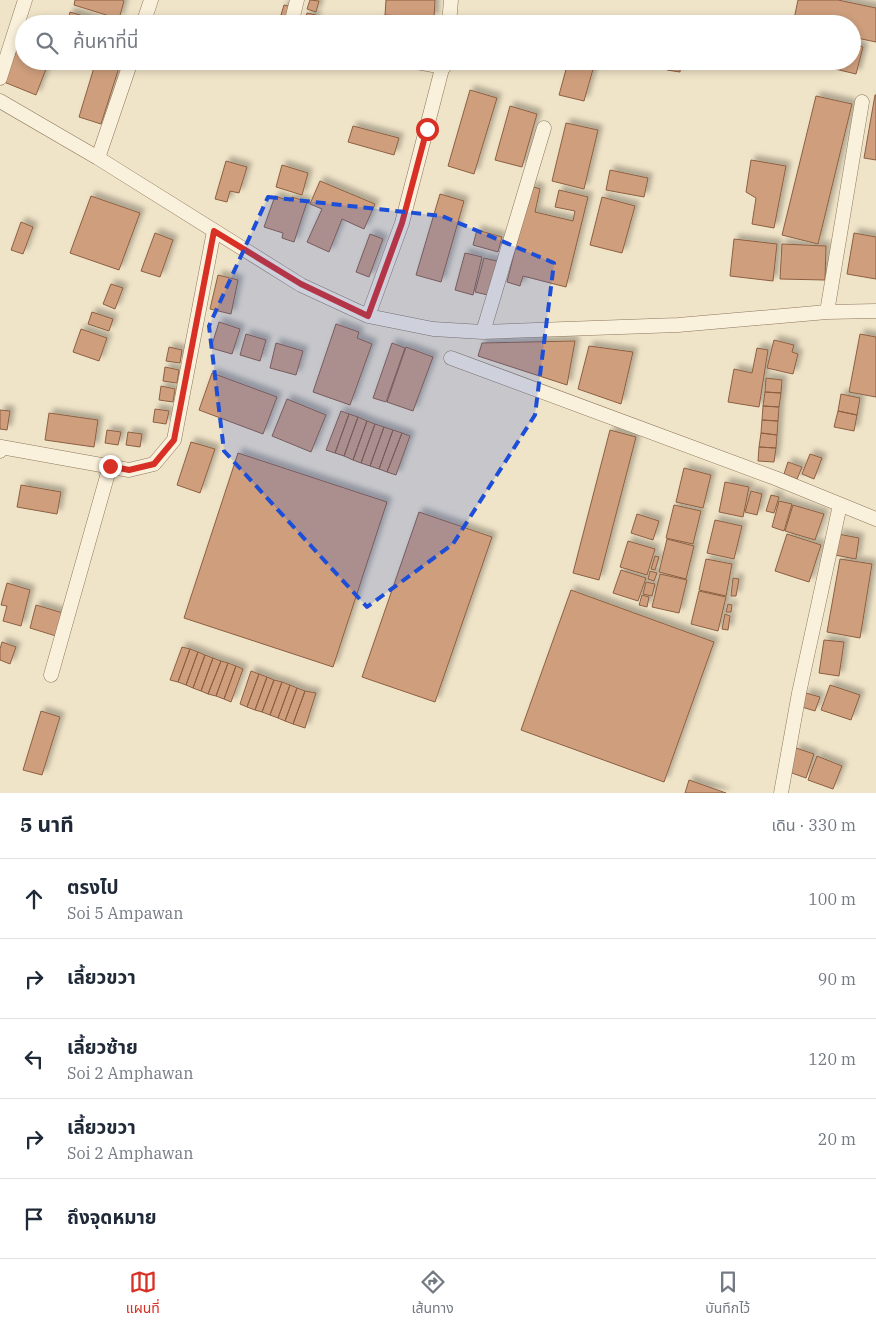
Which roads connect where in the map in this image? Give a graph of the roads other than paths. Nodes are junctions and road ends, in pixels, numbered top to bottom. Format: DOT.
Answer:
graph roads {
  1 [pos="24,0"];
  2 [pos="151,0"];
  3 [pos="296,0"];
  4 [pos="452,0"];
  5 [pos="19,15"];
  6 [pos="146,15"];
  7 [pos="293,15"];
  8 [pos="450,15"];
  9 [pos="15,29"];
  10 [pos="128,70"];
  11 [pos="442,70"];
  12 [pos="0,78"];
  13 [pos="0,101"];
  14 [pos="862,102"];
  15 [pos="544,128"];
  16 [pos="98,158"];
  17 [pos="214,231"];
  18 [pos="876,311"];
  19 [pos="827,312"];
  20 [pos="368,316"];
  21 [pos="483,332"];
  22 [pos="451,358"];
  23 [pos="0,448"];
  24 [pos="110,466"];
  25 [pos="840,505"];
  26 [pos="876,519"];
  27 [pos="51,675"];
  28 [pos="781,793"];
  1 -- 5 [label="street"];
  2 -- 6 [label="street"];
  3 -- 7 [label="street"];
  4 -- 8 [label="street"];
  9 -- 12 [label="street"];
  10 -- 16 [label="street"];
  11 -- 20 [label="street"];
  13 -- 16 [label="street"];
  14 -- 19 [label="street"];
  15 -- 21 [label="street"];
  16 -- 17 [label="street"];
  17 -- 20 [label="street"];
  17 -- 24 [label="street"];
  18 -- 19 [label="street"];
  19 -- 21 [label="street"];
  20 -- 21 [label="street"];
  22 -- 25 [label="street"];
  23 -- 24 [label="street"];
  24 -- 27 [label="street"];
  25 -- 26 [label="street"];
  25 -- 28 [label="street"];
}
